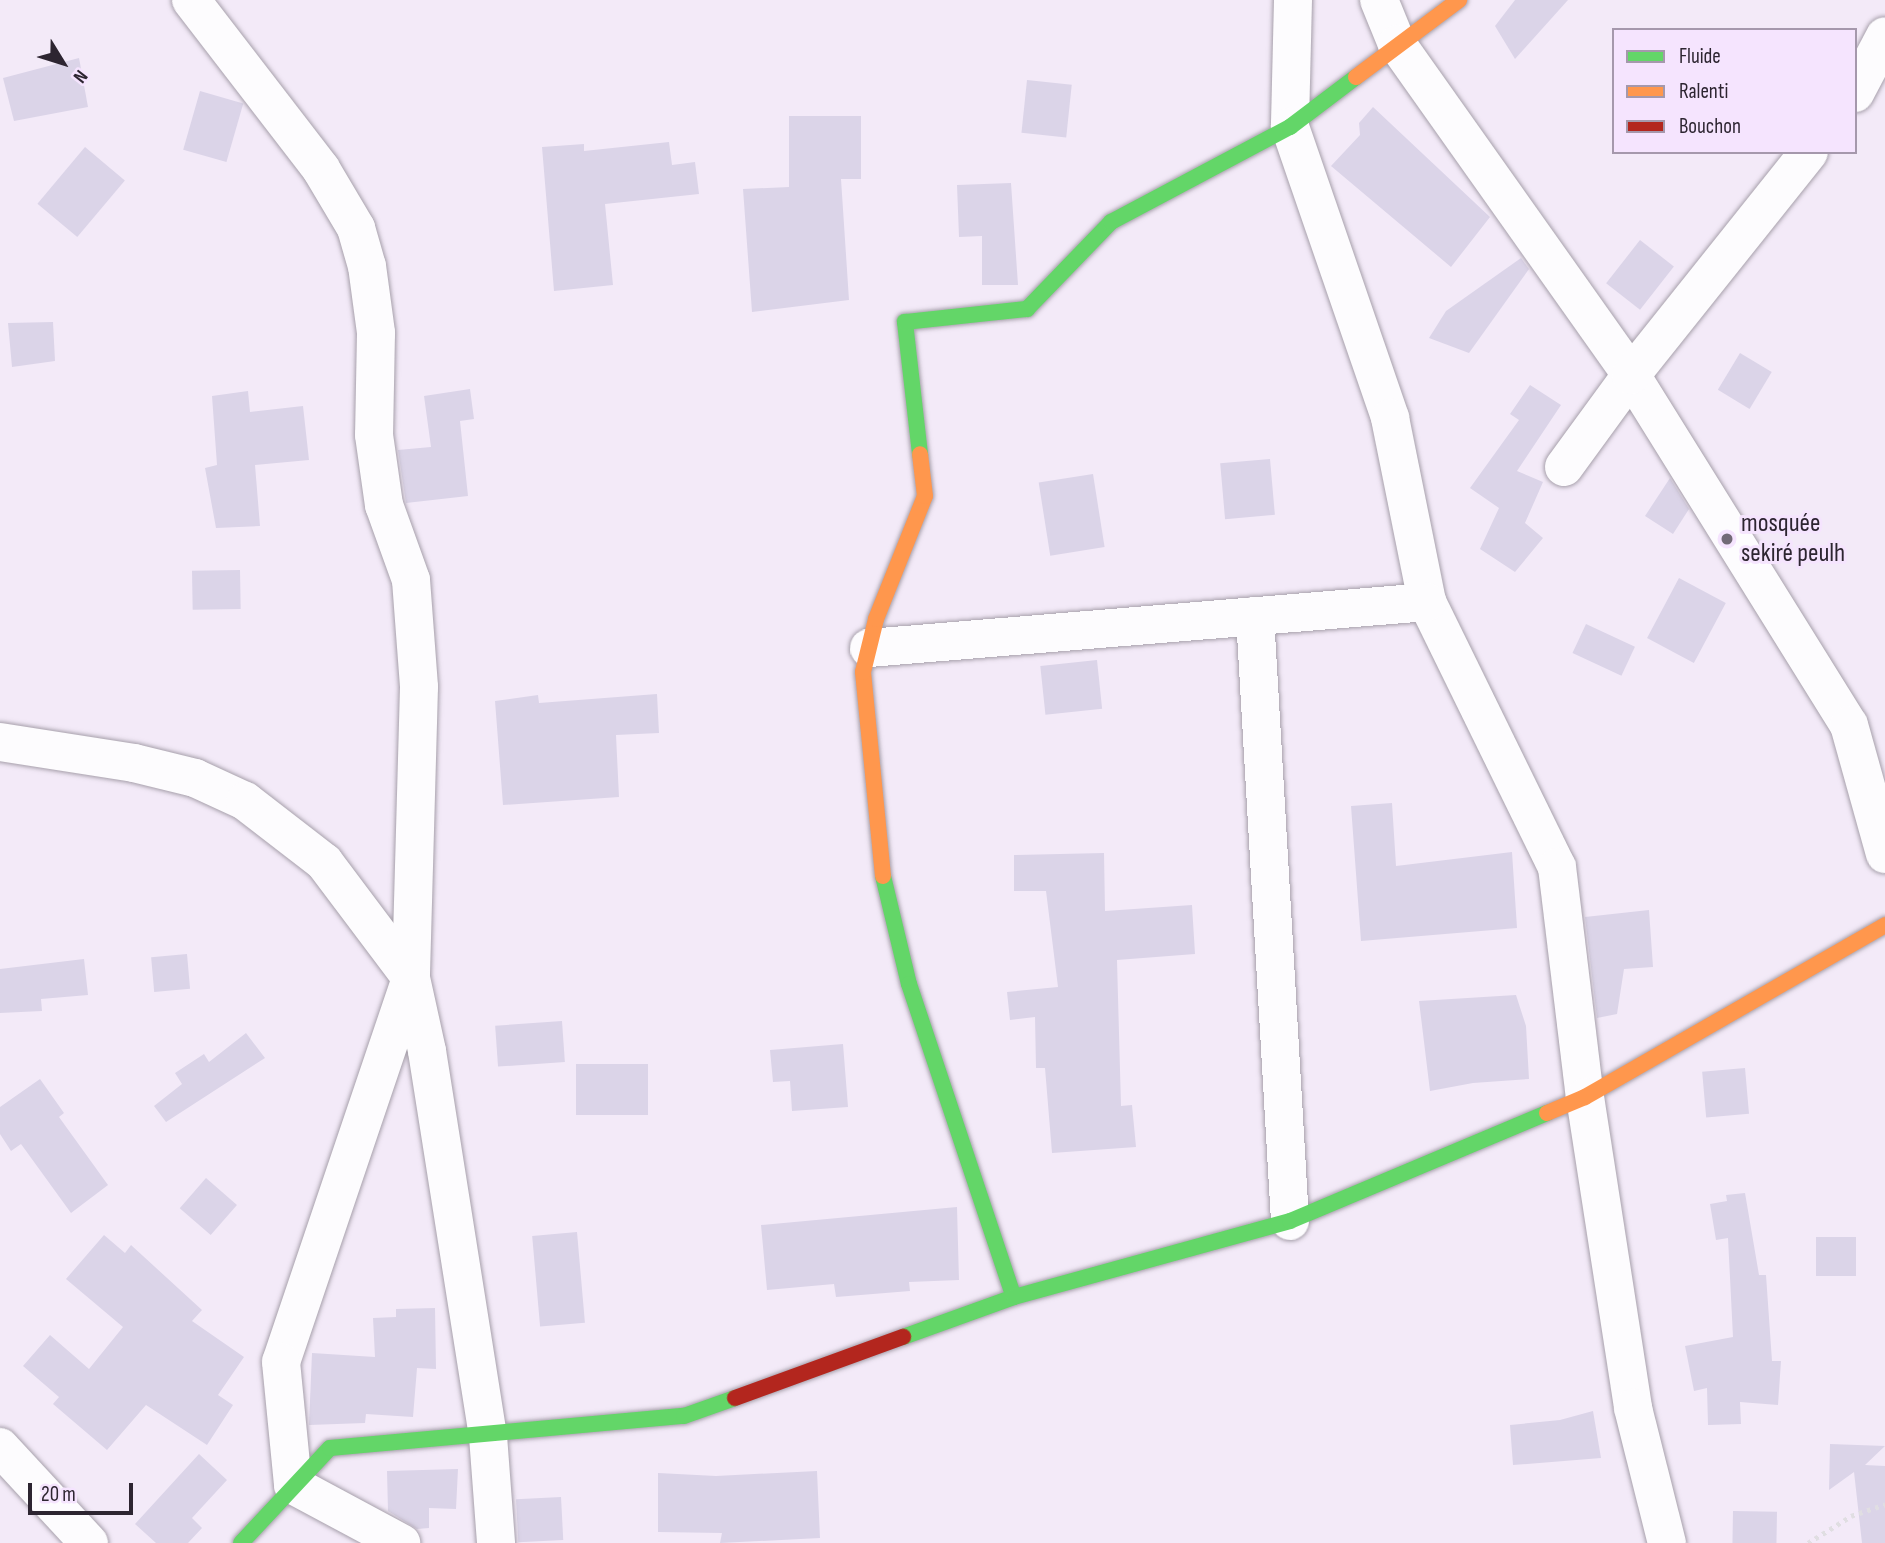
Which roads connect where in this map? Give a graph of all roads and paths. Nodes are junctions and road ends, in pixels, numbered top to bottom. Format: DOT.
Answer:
graph roads {
  1 [pos="191,0"];
  2 [pos="1293,0"];
  3 [pos="1379,0"];
  4 [pos="1459,0"];
  5 [pos="1885,36"];
  6 [pos="1397,44"];
  7 [pos="1857,89"];
  8 [pos="1290,127"];
  9 [pos="1807,154"];
  10 [pos="1632,375"];
  11 [pos="1564,467"];
  12 [pos="1427,602"];
  13 [pos="1255,616"];
  14 [pos="869,648"];
  15 [pos="0,742"];
  16 [pos="1885,854"];
  17 [pos="1885,925"];
  18 [pos="411,978"];
  19 [pos="1585,1097"];
  20 [pos="1290,1221"];
  21 [pos="1014,1297"];
  22 [pos="488,1436"];
  23 [pos="0,1447"];
  24 [pos="293,1485"];
  25 [pos="1885,1504"];
  26 [pos="89,1543"];
  27 [pos="241,1543"];
  28 [pos="401,1543"];
  29 [pos="496,1543"];
  30 [pos="1667,1543"];
  31 [pos="1808,1543"];
  1 -- 18 [label="street"];
  2 -- 8 [label="street"];
  3 -- 6 [label="street"];
  4 -- 6 [label="street"];
  5 -- 7 [label="street"];
  6 -- 8 [label="street"];
  6 -- 10 [label="street"];
  8 -- 12 [label="street"];
  8 -- 14 [label="street"];
  9 -- 10 [label="street"];
  10 -- 11 [label="street"];
  10 -- 16 [label="street"];
  12 -- 13 [label="street"];
  12 -- 19 [label="street"];
  13 -- 14 [label="street"];
  13 -- 20 [label="street"];
  14 -- 21 [label="street"];
  15 -- 18 [label="street"];
  17 -- 19 [label="street"];
  18 -- 22 [label="street"];
  18 -- 24 [label="street"];
  19 -- 20 [label="street"];
  19 -- 30 [label="street"];
  20 -- 21 [label="street"];
  21 -- 22 [label="street"];
  22 -- 24 [label="street"];
  22 -- 29 [label="street"];
  23 -- 26 [label="street"];
  24 -- 27 [label="street"];
  24 -- 28 [label="street"];
  25 -- 31 [label="path"];
}
